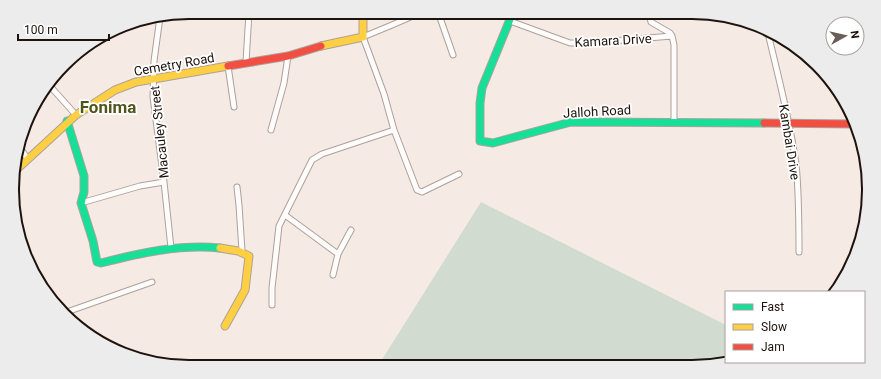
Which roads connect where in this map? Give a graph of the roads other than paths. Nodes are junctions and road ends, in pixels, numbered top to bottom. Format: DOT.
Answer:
graph roads {
  1 [pos="248,19"];
  2 [pos="364,19"];
  3 [pos="405,19"];
  4 [pos="440,19"];
  5 [pos="650,19"];
  6 [pos="159,21"];
  7 [pos="510,21"];
  8 [pos="672,36"];
  9 [pos="363,37"];
  10 [pos="769,38"];
  11 [pos="453,55"];
  12 [pos="288,56"];
  13 [pos="246,62"];
  14 [pos="228,66"];
  15 [pos="153,78"];
  16 [pos="53,88"];
  17 [pos="234,107"];
  18 [pos="76,115"];
  19 [pos="67,121"];
  20 [pos="674,122"];
  21 [pos="788,123"];
  22 [pos="849,124"];
  23 [pos="271,130"];
  24 [pos="394,130"];
  25 [pos="23,152"];
  26 [pos="27,158"];
  27 [pos="20,165"];
  28 [pos="459,174"];
  29 [pos="164,182"];
  30 [pos="237,187"];
  31 [pos="81,203"];
  32 [pos="285,215"];
  33 [pos="351,230"];
  34 [pos="171,248"];
  35 [pos="242,251"];
  36 [pos="799,252"];
  37 [pos="338,254"];
  38 [pos="333,275"];
  39 [pos="152,282"];
  40 [pos="272,305"];
  41 [pos="70,311"];
  42 [pos="225,326"];
  1 -- 13 [label="street"];
  2 -- 9 [label="street"];
  3 -- 9 [label="street"];
  4 -- 11 [label="street"];
  5 -- 8 [label="street"];
  6 -- 15 [label="street, Macauley Street"];
  7 -- 8 [label="street, Kamara Drive"];
  7 -- 20 [label="street, Jalloh Road"];
  8 -- 20 [label="street"];
  9 -- 12 [label="street, Cemetry Road"];
  9 -- 24 [label="street"];
  10 -- 21 [label="street, Kambai Drive"];
  12 -- 13 [label="street, Cemetry Road"];
  12 -- 23 [label="street"];
  13 -- 14 [label="street, Cemetry Road"];
  14 -- 15 [label="street, Cemetry Road"];
  14 -- 17 [label="street"];
  15 -- 18 [label="street, Cemetry Road"];
  15 -- 29 [label="street, Macauley Street"];
  16 -- 18 [label="street"];
  18 -- 19 [label="street, Cemetry Road"];
  19 -- 26 [label="street, Cemetry Road"];
  19 -- 31 [label="street"];
  20 -- 21 [label="street, Jalloh Road"];
  21 -- 22 [label="street, Jalloh Road"];
  21 -- 36 [label="street, Kambai Drive"];
  24 -- 28 [label="street"];
  24 -- 32 [label="street"];
  25 -- 26 [label="street"];
  26 -- 27 [label="street, Cemetry Road"];
  29 -- 31 [label="street"];
  29 -- 34 [label="street, Macauley Street"];
  30 -- 35 [label="street"];
  31 -- 34 [label="street"];
  32 -- 37 [label="street"];
  32 -- 40 [label="street"];
  33 -- 37 [label="street"];
  34 -- 35 [label="street"];
  35 -- 42 [label="street"];
  37 -- 38 [label="street"];
  39 -- 41 [label="street"];
}
